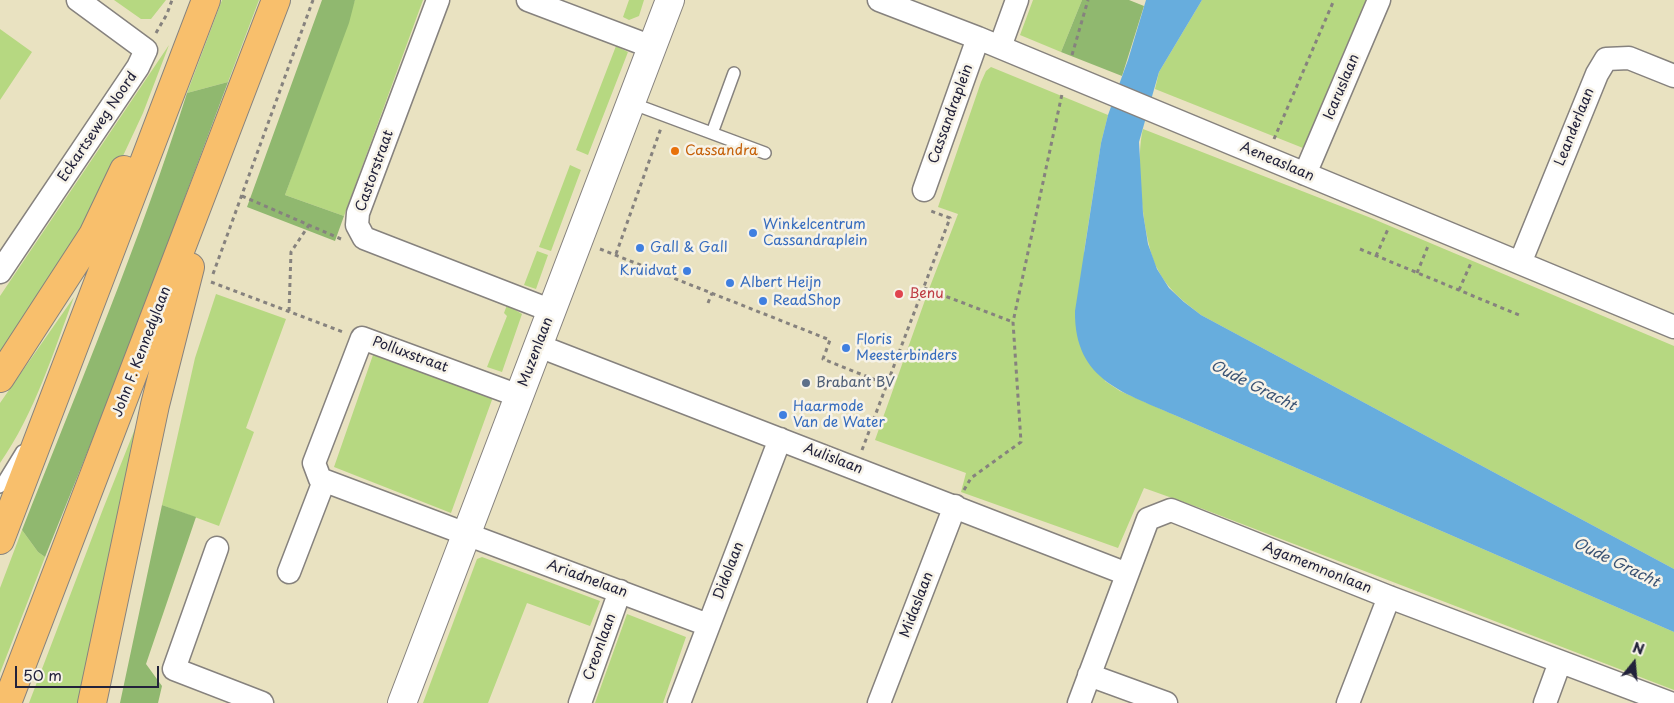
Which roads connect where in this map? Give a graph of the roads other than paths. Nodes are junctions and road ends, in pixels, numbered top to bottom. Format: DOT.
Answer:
graph roads {
  1 [pos="78,0"];
  2 [pos="206,0"];
  3 [pos="276,0"];
  4 [pos="438,0"];
  5 [pos="528,0"];
  6 [pos="670,0"];
  7 [pos="880,0"];
  8 [pos="1017,0"];
  9 [pos="1379,0"];
  10 [pos="978,38"];
  11 [pos="652,47"];
  12 [pos="1000,47"];
  13 [pos="734,73"];
  14 [pos="1674,76"];
  15 [pos="167,101"];
  16 [pos="631,103"];
  17 [pos="712,134"];
  18 [pos="765,153"];
  19 [pos="216,157"];
  20 [pos="1305,174"];
  21 [pos="924,190"];
  22 [pos="1520,263"];
  23 [pos="0,272"];
  24 [pos="552,311"];
  25 [pos="1674,327"];
  26 [pos="538,346"];
  27 [pos="0,378"];
  28 [pos="55,396"];
  29 [pos="519,396"];
  30 [pos="780,439"];
  31 [pos="324,480"];
  32 [pos="0,487"];
  33 [pos="955,506"];
  34 [pos="466,535"];
  35 [pos="0,540"];
  36 [pos="218,548"];
  37 [pos="289,572"];
  38 [pos="1127,574"];
  39 [pos="620,591"];
  40 [pos="1389,597"];
  41 [pos="708,625"];
  42 [pos="1560,662"];
  43 [pos="1089,675"];
  44 [pos="7,703"];
  45 [pos="92,703"];
  46 [pos="262,703"];
  47 [pos="402,703"];
  48 [pos="580,703"];
  49 [pos="679,703"];
  50 [pos="879,703"];
  51 [pos="1079,703"];
  52 [pos="1166,703"];
  53 [pos="1348,703"];
  54 [pos="1545,703"];
  55 [pos="1670,703"];
  1 -- 23 [label="street, Eckartseweg Noord"];
  2 -- 15 [label="main road"];
  3 -- 19 [label="main road, John F. Kennedylaan"];
  4 -- 24 [label="street, Castorstraat"];
  5 -- 11 [label="street"];
  6 -- 11 [label="street, Muzenlaan"];
  7 -- 10 [label="street, Aeneaslaan"];
  8 -- 12 [label="street"];
  9 -- 20 [label="street, Icaruslaan"];
  10 -- 12 [label="street, Aeneaslaan"];
  10 -- 21 [label="street, Cassandraplein"];
  11 -- 16 [label="street, Muzenlaan"];
  12 -- 20 [label="street, Aeneaslaan"];
  13 -- 17 [label="lane"];
  14 -- 22 [label="street, Leanderlaan"];
  15 -- 27 [label="main road"];
  15 -- 28 [label="main road"];
  16 -- 17 [label="lane"];
  16 -- 24 [label="street, Muzenlaan"];
  17 -- 18 [label="lane"];
  19 -- 44 [label="main road, John F. Kennedylaan"];
  19 -- 45 [label="main road"];
  20 -- 22 [label="street, Aeneaslaan"];
  22 -- 25 [label="street, Aeneaslaan"];
  24 -- 26 [label="street, Muzenlaan"];
  26 -- 29 [label="street, Muzenlaan"];
  26 -- 30 [label="street, Aulislaan"];
  28 -- 32 [label="lane"];
  28 -- 35 [label="main road"];
  29 -- 31 [label="street, Polluxstraat"];
  29 -- 34 [label="street, Muzenlaan"];
  30 -- 33 [label="street, Aulislaan"];
  30 -- 41 [label="street, Didolaan"];
  31 -- 34 [label="street"];
  31 -- 37 [label="street"];
  33 -- 38 [label="street, Aulislaan"];
  33 -- 50 [label="street, Midaslaan"];
  34 -- 39 [label="street, Ariadnelaan"];
  34 -- 47 [label="street, Muzenlaan"];
  36 -- 46 [label="street"];
  38 -- 40 [label="street, Agamemnonlaan"];
  38 -- 43 [label="street, Agamemnonlaan"];
  39 -- 41 [label="street, Ariadnelaan"];
  39 -- 48 [label="street, Creonlaan"];
  40 -- 42 [label="street, Agamemnonlaan"];
  40 -- 53 [label="street"];
  41 -- 49 [label="street, Didolaan"];
  42 -- 54 [label="street"];
  42 -- 55 [label="street, Agamemnonlaan"];
  43 -- 51 [label="street, Agamemnonlaan"];
  43 -- 52 [label="street"];
}
